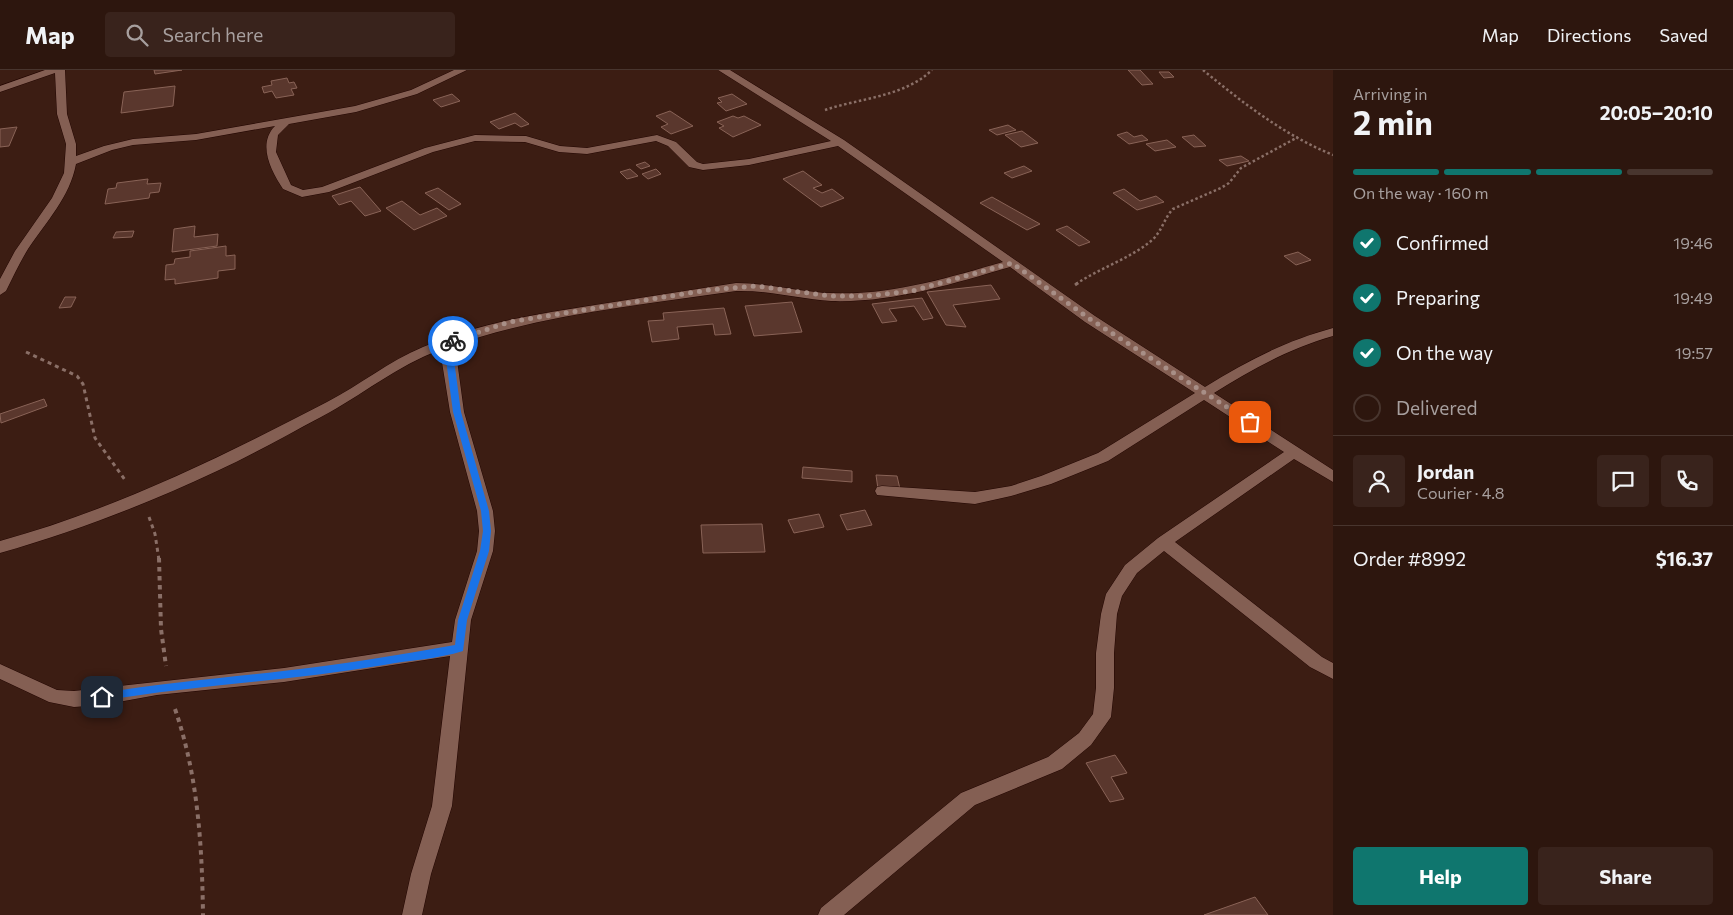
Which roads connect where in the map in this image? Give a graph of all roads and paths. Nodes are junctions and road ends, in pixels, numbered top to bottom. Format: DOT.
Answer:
graph roads {
  1 [pos="54,70"];
  2 [pos="60,70"];
  3 [pos="462,70"];
  4 [pos="723,70"];
  5 [pos="932,70"];
  6 [pos="1203,70"];
  7 [pos="0,89"];
  8 [pos="807,120"];
  9 [pos="284,122"];
  10 [pos="1298,137"];
  11 [pos="840,142"];
  12 [pos="1333,156"];
  13 [pos="71,162"];
  14 [pos="1012,263"];
  15 [pos="0,291"];
  16 [pos="1058,296"];
  17 [pos="1333,332"];
  18 [pos="445,344"];
  19 [pos="26,352"];
  20 [pos="1205,392"];
  21 [pos="1294,452"];
  22 [pos="1333,478"];
  23 [pos="882,491"];
  24 [pos="138,499"];
  25 [pos="1164,542"];
  26 [pos="0,547"];
  27 [pos="459,648"];
  28 [pos="0,671"];
  29 [pos="1333,672"];
  30 [pos="170,686"];
  31 [pos="203,915"];
  32 [pos="412,915"];
  33 [pos="828,915"];
  1 -- 7 [label="street"];
  2 -- 13 [label="street"];
  3 -- 9 [label="street"];
  4 -- 8 [label="street"];
  5 -- 8 [label="path"];
  6 -- 10 [label="path"];
  8 -- 11 [label="street"];
  9 -- 11 [label="street"];
  9 -- 13 [label="street"];
  10 -- 12 [label="path"];
  10 -- 16 [label="path"];
  11 -- 14 [label="street"];
  13 -- 15 [label="street"];
  14 -- 16 [label="street"];
  14 -- 18 [label="street"];
  16 -- 20 [label="street"];
  17 -- 20 [label="street"];
  18 -- 24 [label="street"];
  18 -- 27 [label="street"];
  19 -- 24 [label="path"];
  20 -- 21 [label="street"];
  20 -- 23 [label="street"];
  21 -- 22 [label="street"];
  21 -- 25 [label="street"];
  24 -- 26 [label="street"];
  24 -- 30 [label="path"];
  25 -- 29 [label="street"];
  25 -- 33 [label="street"];
  27 -- 30 [label="street"];
  27 -- 32 [label="street"];
  28 -- 30 [label="street"];
  30 -- 31 [label="path"];
}
